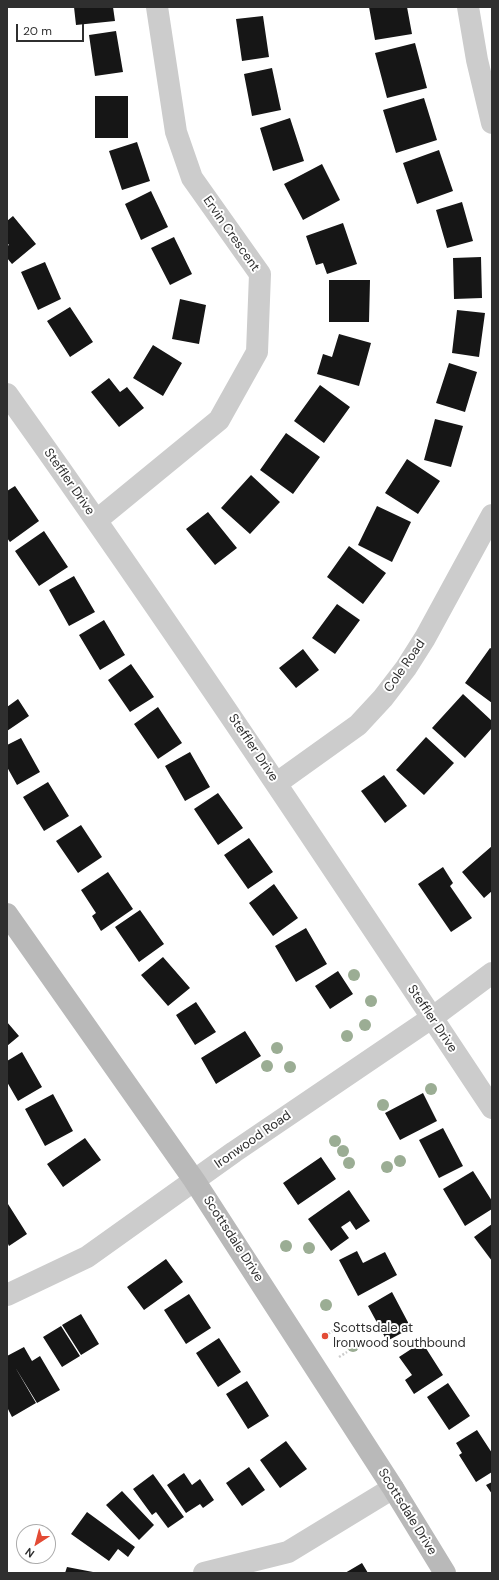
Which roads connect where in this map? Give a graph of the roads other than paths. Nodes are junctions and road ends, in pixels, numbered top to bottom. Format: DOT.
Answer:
graph roads {
  1 [pos="157,7"];
  2 [pos="468,7"];
  3 [pos="492,122"];
  4 [pos="7,394"];
  5 [pos="492,515"];
  6 [pos="97,520"];
  7 [pos="277,783"];
  8 [pos="7,914"];
  9 [pos="492,973"];
  10 [pos="433,1017"];
  11 [pos="492,1108"];
  12 [pos="194,1180"];
  13 [pos="7,1296"];
  14 [pos="393,1488"];
  15 [pos="204,1573"];
  16 [pos="445,1573"];
  1 -- 6 [label="street, Ervin Crescent"];
  2 -- 3 [label="street"];
  4 -- 6 [label="street, Steffler Drive"];
  5 -- 7 [label="street, Cole Road"];
  6 -- 7 [label="street, Steffler Drive"];
  7 -- 10 [label="street, Steffler Drive"];
  8 -- 12 [label="street, Scottsdale Drive"];
  9 -- 10 [label="street, Ironwood Road"];
  10 -- 11 [label="street, Steffler Drive"];
  10 -- 12 [label="street, Ironwood Road"];
  12 -- 13 [label="street, Ironwood Road"];
  12 -- 14 [label="street, Scottsdale Drive"];
  14 -- 15 [label="street"];
  14 -- 16 [label="street, Scottsdale Drive"];
}
